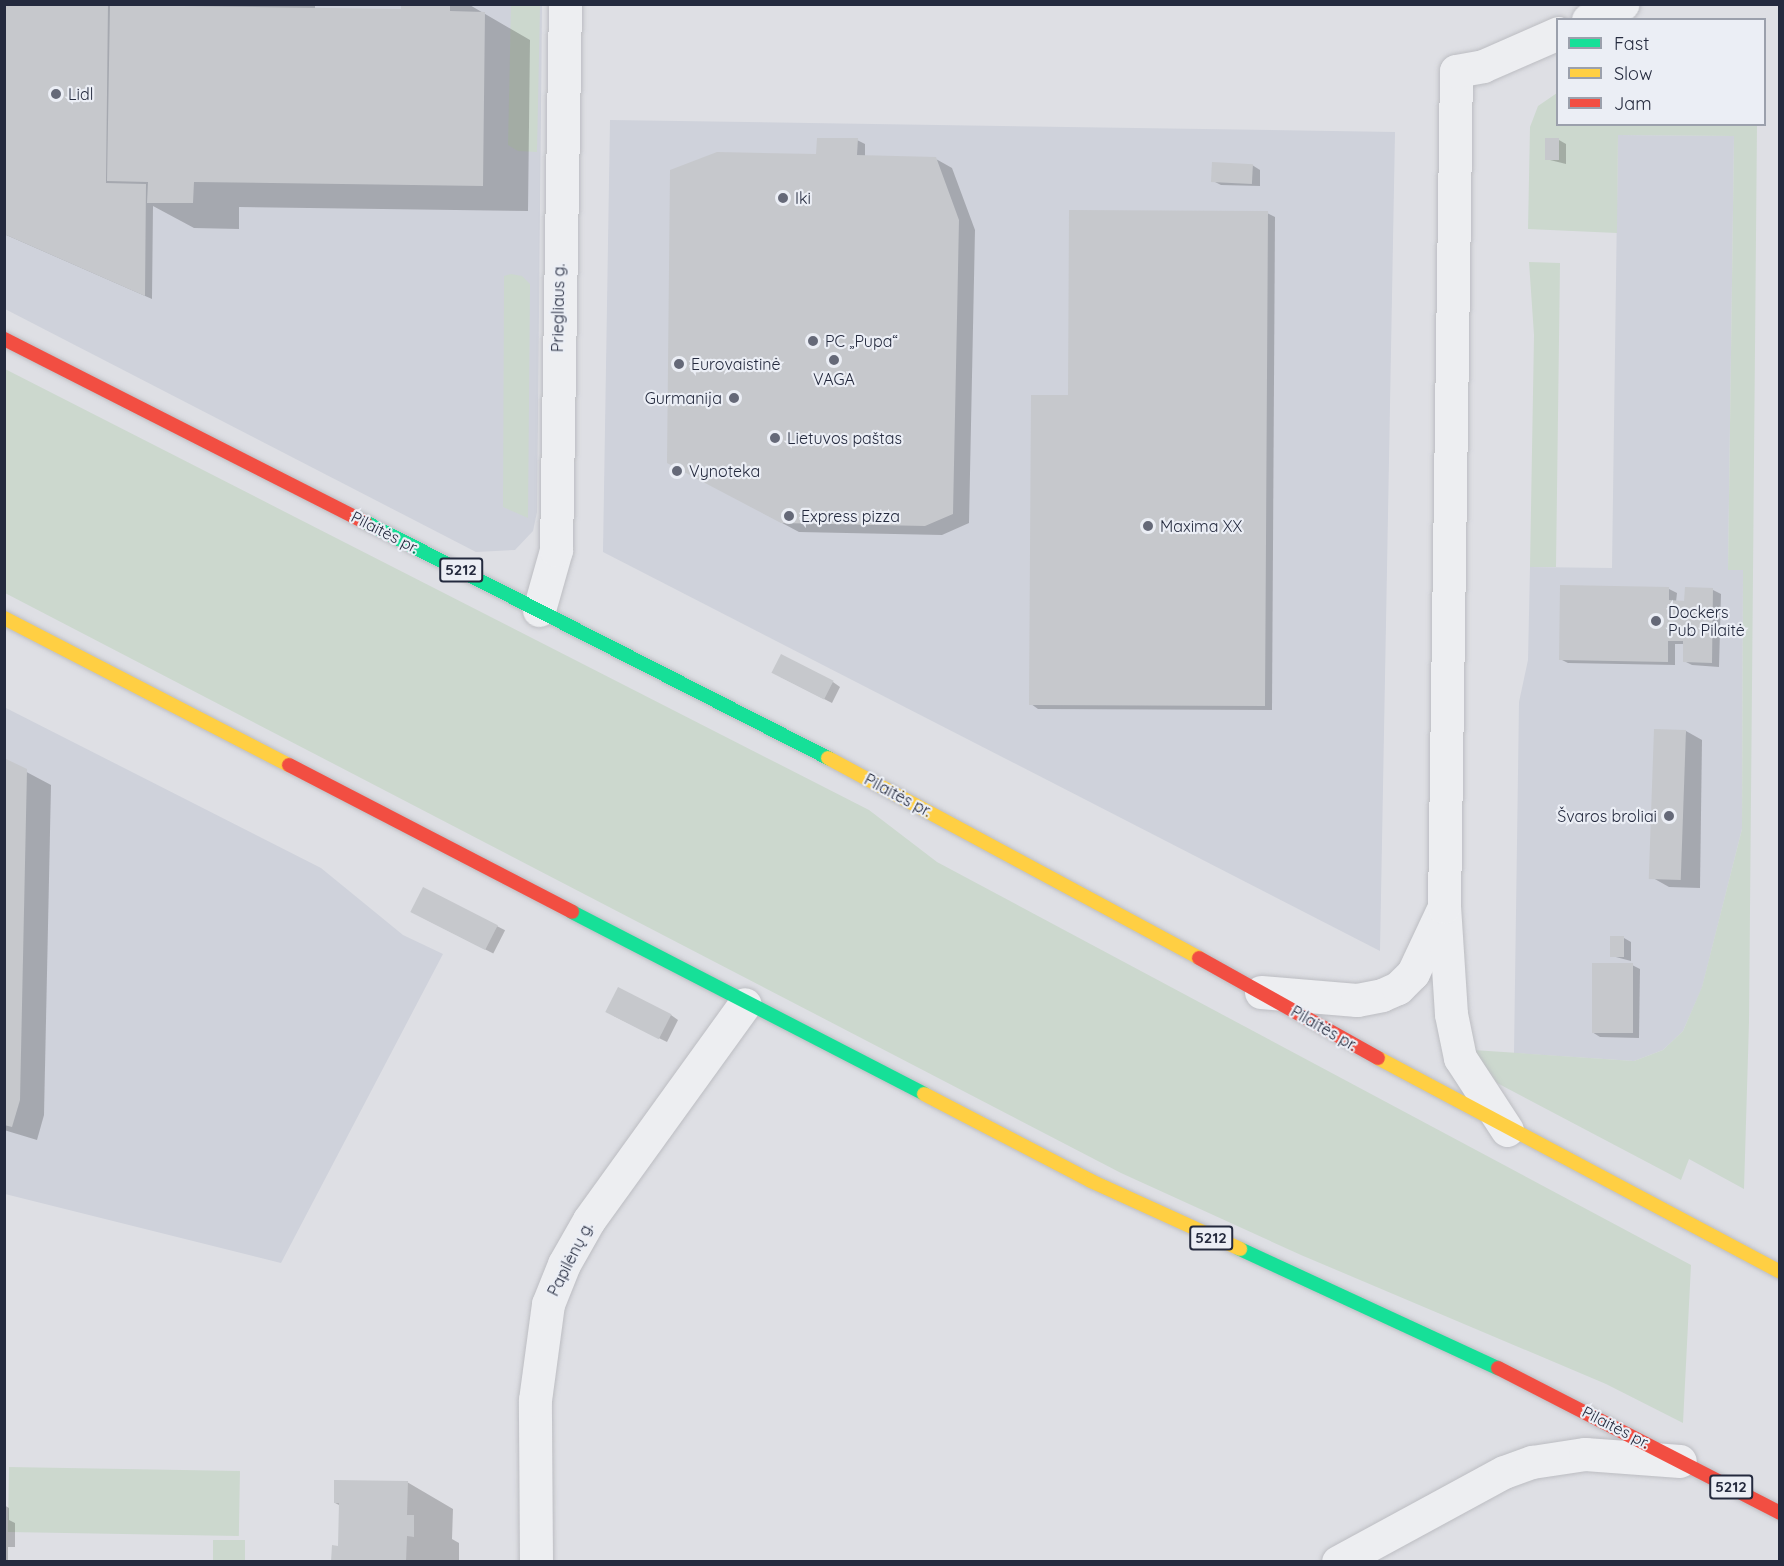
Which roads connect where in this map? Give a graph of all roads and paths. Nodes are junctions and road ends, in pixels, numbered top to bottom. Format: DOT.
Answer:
graph roads {
  1 [pos="566,4"];
  2 [pos="1622,4"];
  3 [pos="1592,18"];
  4 [pos="1556,33"];
  5 [pos="4,339"];
  6 [pos="539,610"];
  7 [pos="4,618"];
  8 [pos="1443,907"];
  9 [pos="1261,992"];
  10 [pos="745,1004"];
  11 [pos="1507,1130"];
  12 [pos="1779,1272"];
  13 [pos="1682,1461"];
  14 [pos="1779,1513"];
  15 [pos="536,1562"];
  16 [pos="1338,1562"];
  1 -- 6 [label="street, Priegliaus g."];
  2 -- 3 [label="street"];
  4 -- 8 [label="street"];
  5 -- 6 [label="main road, Pilaitės pr. / 5212"];
  6 -- 9 [label="main road, Pilaitės pr. / 5212"];
  7 -- 10 [label="main road, Pilaitės pr. / 5212"];
  8 -- 9 [label="street"];
  8 -- 11 [label="street"];
  9 -- 11 [label="main road, Pilaitės pr. / 5212"];
  10 -- 13 [label="main road, Pilaitės pr. / 5212"];
  10 -- 15 [label="street, Papilėnų g."];
  11 -- 12 [label="main road, Pilaitės pr. / 5212"];
  13 -- 14 [label="main road, Pilaitės pr. / 5212"];
  13 -- 16 [label="street"];
}
